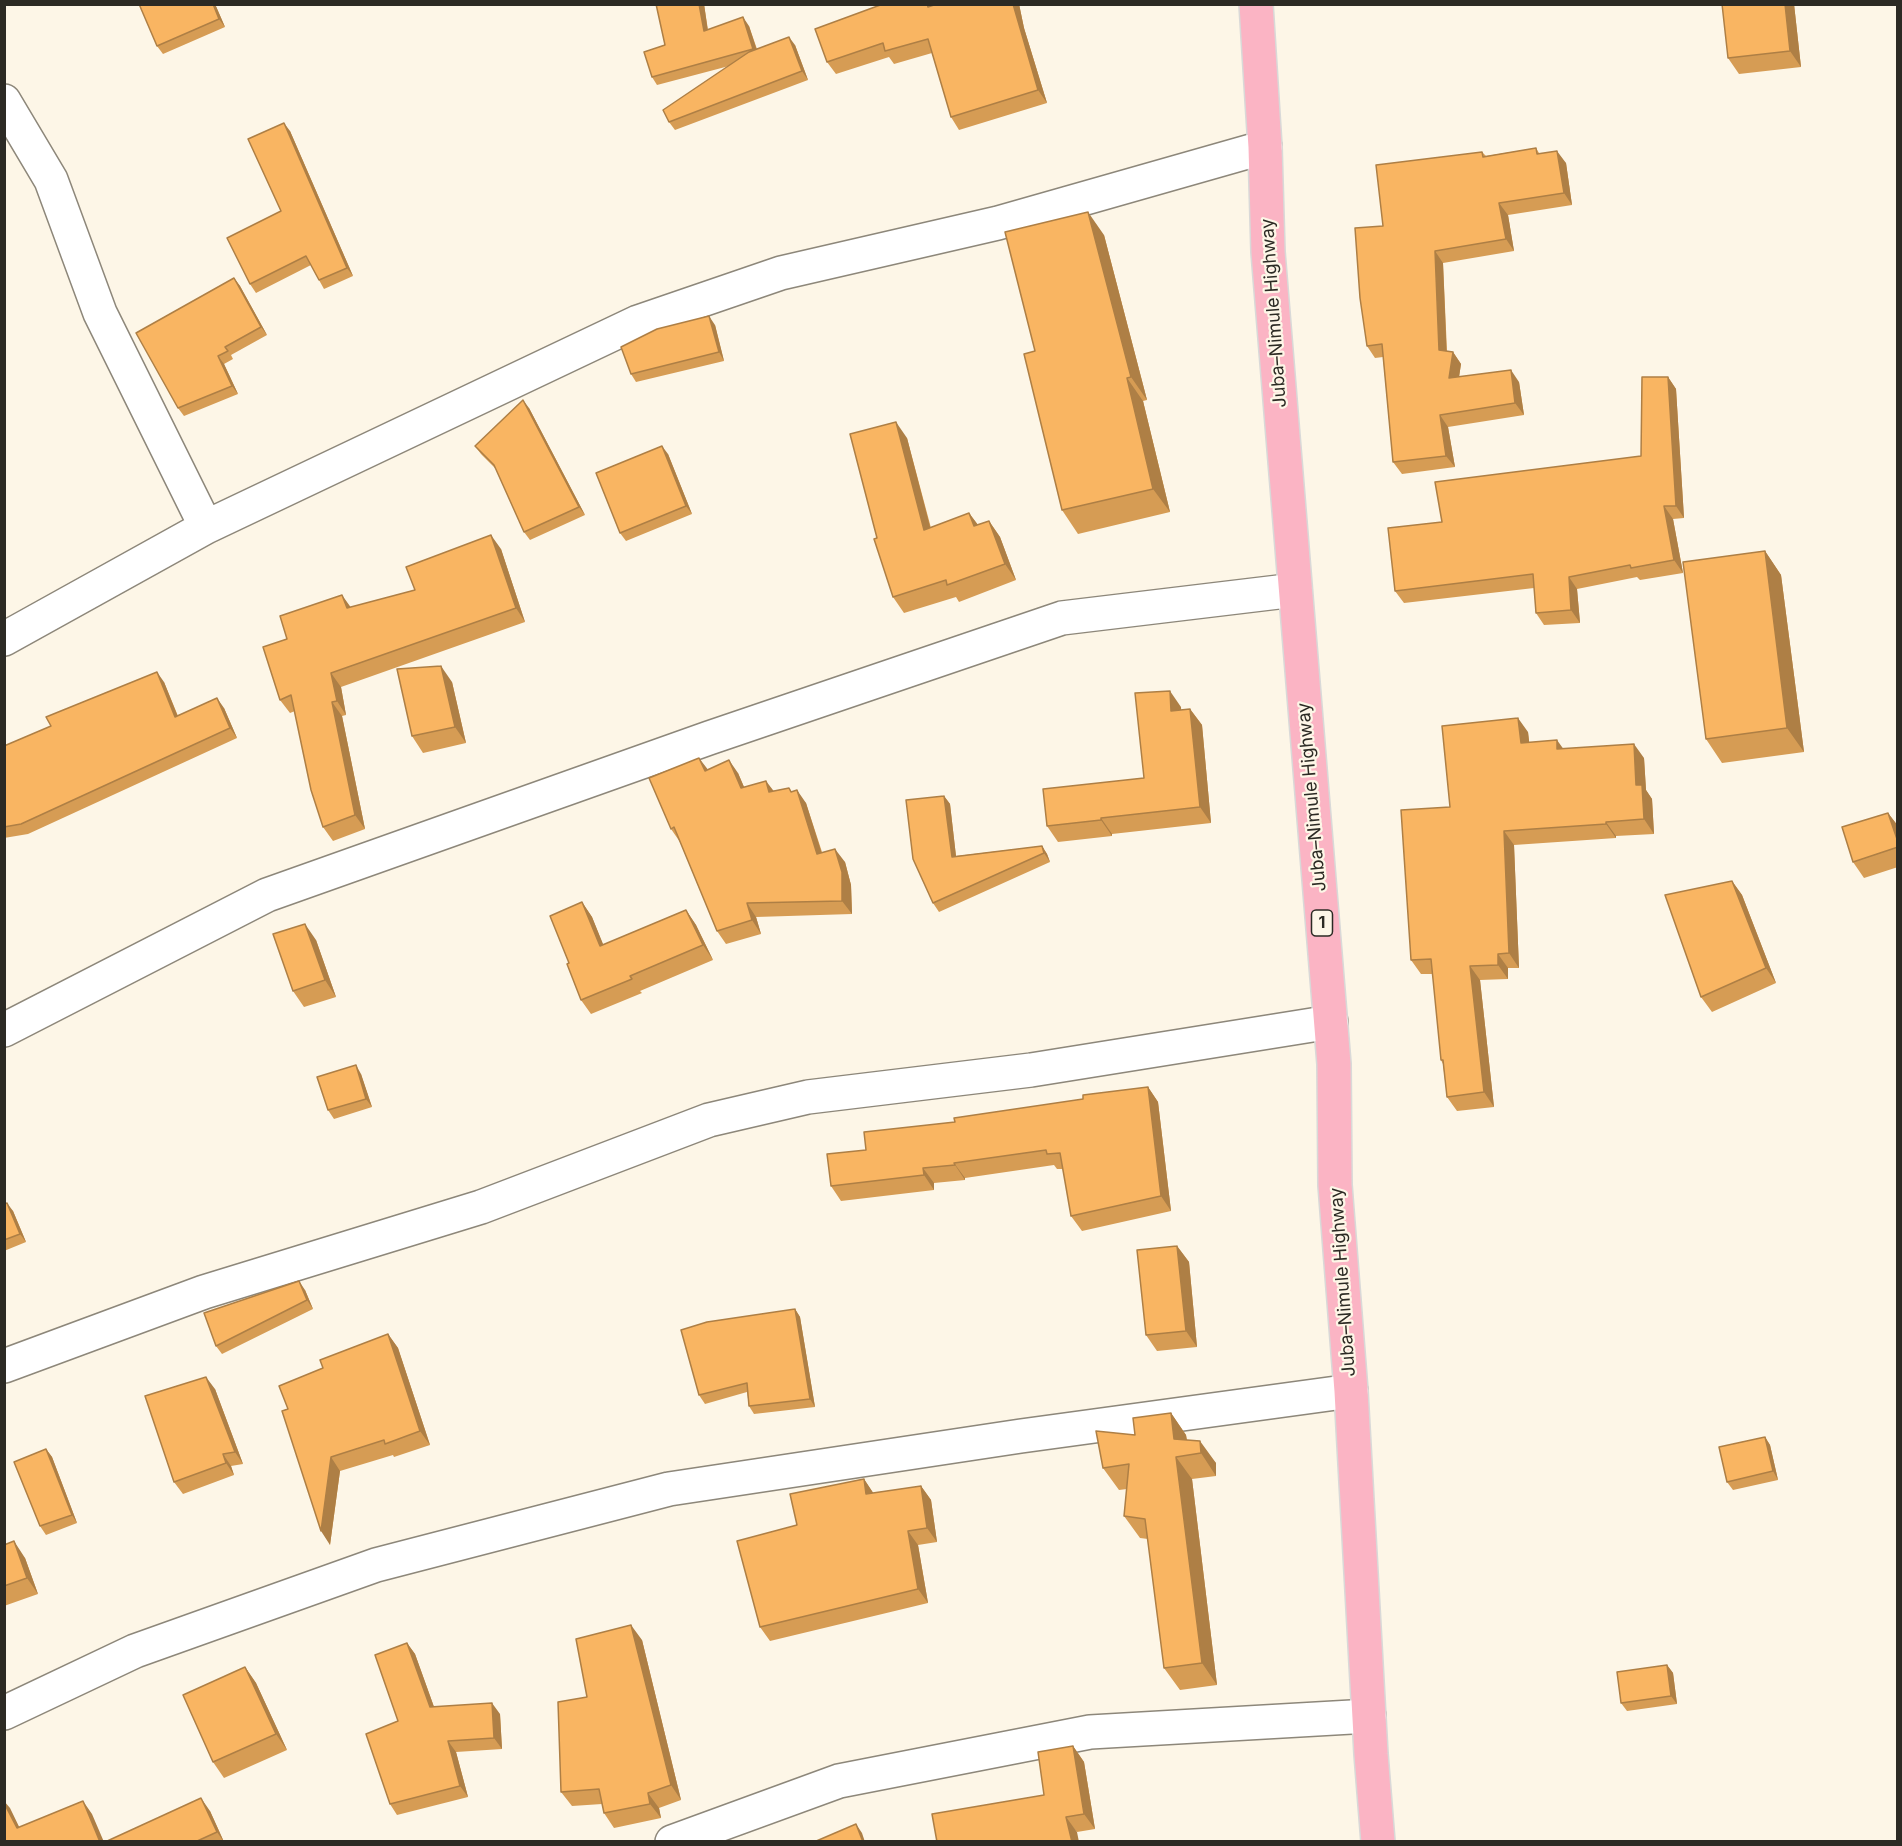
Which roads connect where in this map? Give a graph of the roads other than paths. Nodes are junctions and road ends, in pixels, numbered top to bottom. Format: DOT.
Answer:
graph roads {
  1 [pos="1256,4"];
  2 [pos="4,101"];
  3 [pos="1265,147"];
  4 [pos="206,527"];
  5 [pos="1295,590"];
  6 [pos="4,639"];
  7 [pos="1330,1022"];
  8 [pos="4,1030"];
  9 [pos="4,1366"];
  10 [pos="1351,1391"];
  11 [pos="4,1713"];
  12 [pos="1369,1716"];
  13 [pos="672,1842"];
  14 [pos="1378,1842"];
  1 -- 3 [label="main road, Juba–Nimule Highway / 1"];
  2 -- 4 [label="street"];
  3 -- 4 [label="street"];
  3 -- 5 [label="main road, Juba–Nimule Highway / 1"];
  4 -- 6 [label="street"];
  5 -- 7 [label="main road, Juba–Nimule Highway / 1"];
  5 -- 8 [label="street"];
  7 -- 9 [label="street"];
  7 -- 10 [label="main road, Juba–Nimule Highway / 1"];
  10 -- 11 [label="street"];
  10 -- 12 [label="main road, Juba–Nimule Highway / 1"];
  12 -- 13 [label="street"];
  12 -- 14 [label="main road, Juba–Nimule Highway / 1"];
}
